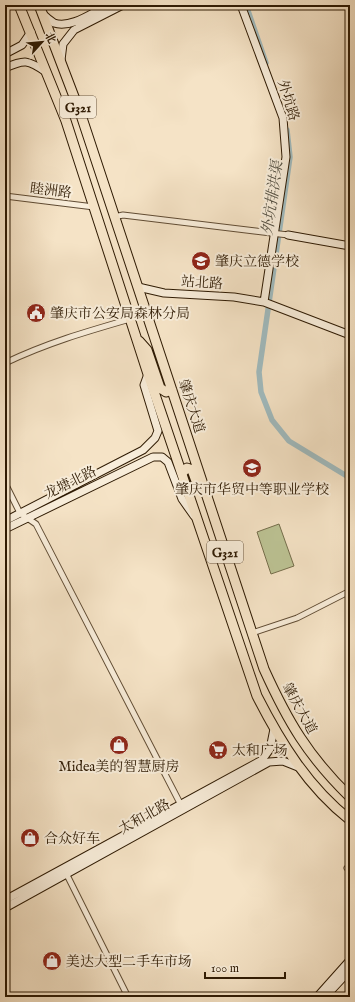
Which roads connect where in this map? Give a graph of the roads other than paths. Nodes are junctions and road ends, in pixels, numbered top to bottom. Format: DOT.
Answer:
graph roads {
  1 [pos="19,5"];
  2 [pos="39,5"];
  3 [pos="108,5"];
  4 [pos="123,5"];
  5 [pos="241,5"];
  6 [pos="44,15"];
  7 [pos="31,32"];
  8 [pos="5,54"];
  9 [pos="5,59"];
  10 [pos="61,60"];
  11 [pos="5,64"];
  12 [pos="5,68"];
  13 [pos="47,73"];
  14 [pos="5,196"];
  15 [pos="94,207"];
  16 [pos="114,217"];
  17 [pos="275,233"];
  18 [pos="288,235"];
  19 [pos="350,246"];
  20 [pos="138,287"];
  21 [pos="264,302"];
  22 [pos="130,320"];
  23 [pos="350,335"];
  24 [pos="136,338"];
  25 [pos="5,363"];
  26 [pos="148,374"];
  27 [pos="172,390"];
  28 [pos="182,473"];
  29 [pos="5,483"];
  30 [pos="20,513"];
  31 [pos="213,516"];
  32 [pos="27,518"];
  33 [pos="5,521"];
  34 [pos="199,523"];
  35 [pos="5,529"];
  36 [pos="350,591"];
  37 [pos="252,633"];
  38 [pos="274,729"];
  39 [pos="298,767"];
  40 [pos="350,797"];
  41 [pos="182,807"];
  42 [pos="350,820"];
  43 [pos="65,871"];
  44 [pos="5,900"];
  45 [pos="5,908"];
  46 [pos="350,960"];
  47 [pos="350,970"];
  48 [pos="128,997"];
  49 [pos="317,997"];
  50 [pos="325,997"];
  1 -- 7 [label="highway, G321"];
  2 -- 6 [label="highway, 肇庆大道 / G321"];
  3 -- 6 [label="main road"];
  4 -- 10 [label="main road"];
  5 -- 17 [label="main road, 外坑路"];
  6 -- 10 [label="highway, 肇庆大道 / G321"];
  7 -- 8 [label="main road"];
  7 -- 13 [label="highway, G321"];
  9 -- 11 [label="main road"];
  10 -- 16 [label="highway, 肇庆大道 / G321"];
  12 -- 13 [label="main road"];
  13 -- 15 [label="highway, G321"];
  14 -- 15 [label="street, 睦洲路"];
  15 -- 22 [label="highway, G321"];
  16 -- 17 [label="street"];
  16 -- 20 [label="highway, 肇庆大道 / G321"];
  17 -- 18 [label="street"];
  17 -- 21 [label="main road, 外坑路"];
  18 -- 19 [label="main road"];
  20 -- 21 [label="main road, 站北路"];
  20 -- 27 [label="highway, 肇庆大道 / G321"];
  21 -- 23 [label="main road, 站北路"];
  22 -- 24 [label="highway, G321"];
  22 -- 25 [label="street"];
  24 -- 26 [label="highway, G321"];
  24 -- 27 [label="highway"];
  26 -- 28 [label="highway, G321"];
  26 -- 30 [label="main road, 龙塘北路"];
  27 -- 31 [label="highway, 肇庆大道 / G321"];
  28 -- 31 [label="highway"];
  28 -- 34 [label="highway, G321"];
  29 -- 30 [label="street"];
  30 -- 32 [label="street"];
  30 -- 33 [label="main road, 龙塘北路"];
  31 -- 37 [label="highway, 肇庆大道 / G321"];
  32 -- 34 [label="main road, 龙塘北路"];
  32 -- 35 [label="main road, 龙塘北路"];
  32 -- 41 [label="street"];
  34 -- 38 [label="highway, G321"];
  36 -- 37 [label="street"];
  37 -- 40 [label="highway, 肇庆大道 / G321"];
  38 -- 39 [label="highway, G321"];
  38 -- 41 [label="main road, 太和北路"];
  39 -- 41 [label="main road, 太和北路"];
  39 -- 42 [label="highway, G321"];
  41 -- 43 [label="main road, 太和北路"];
  43 -- 44 [label="main road, 太和北路"];
  43 -- 45 [label="main road, 太和北路"];
  43 -- 48 [label="street"];
  46 -- 49 [label="main road"];
  47 -- 50 [label="main road"];
}
